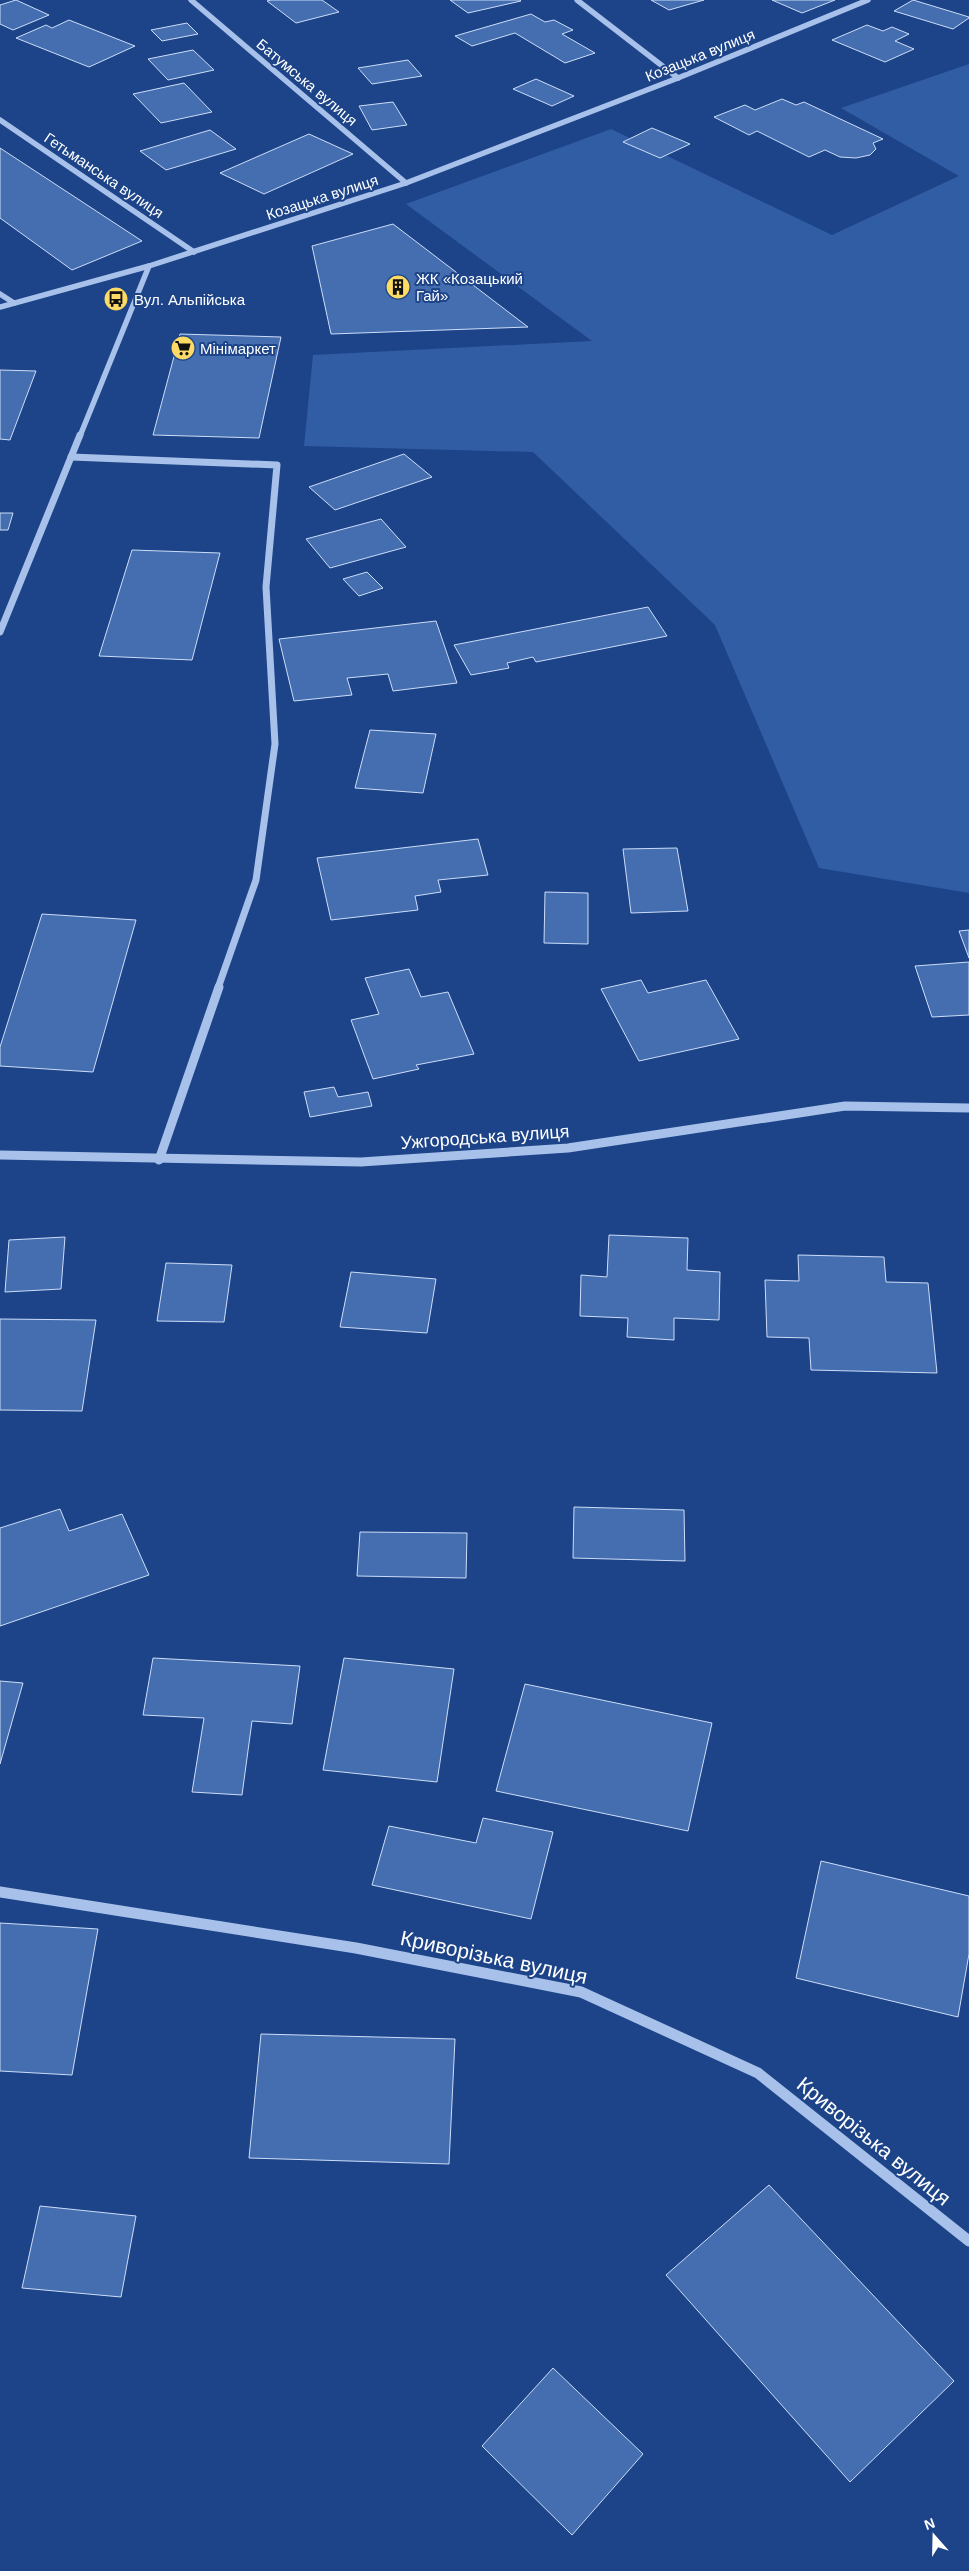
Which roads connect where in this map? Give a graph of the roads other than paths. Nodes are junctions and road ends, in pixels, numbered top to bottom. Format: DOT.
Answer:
graph roads {
  1 [pos="191,0"];
  2 [pos="577,0"];
  3 [pos="868,0"];
  4 [pos="678,78"];
  5 [pos="0,120"];
  6 [pos="406,183"];
  7 [pos="194,252"];
  8 [pos="149,266"];
  9 [pos="0,294"];
  10 [pos="14,302"];
  11 [pos="0,307"];
  12 [pos="71,457"];
  13 [pos="0,632"];
  14 [pos="969,1108"];
  15 [pos="0,1155"];
  16 [pos="159,1160"];
  17 [pos="0,1892"];
  18 [pos="969,2241"];
  1 -- 6 [label="street, Батумська вулиця"];
  2 -- 4 [label="street"];
  3 -- 4 [label="street, Козацька вулиця"];
  4 -- 6 [label="street, Козацька вулиця"];
  5 -- 7 [label="street, Гетьманська вулиця"];
  6 -- 7 [label="street, Козацька вулиця"];
  7 -- 8 [label="street, Козацька вулиця"];
  8 -- 10 [label="street, Козацька вулиця"];
  8 -- 12 [label="street"];
  9 -- 10 [label="street"];
  10 -- 11 [label="street, Козацька вулиця"];
  12 -- 13 [label="street"];
  12 -- 16 [label="street"];
  14 -- 16 [label="street, Ужгородська вулиця"];
  15 -- 16 [label="street, Ужгородська вулиця"];
  17 -- 18 [label="street, Криворізька вулиця"];
}
